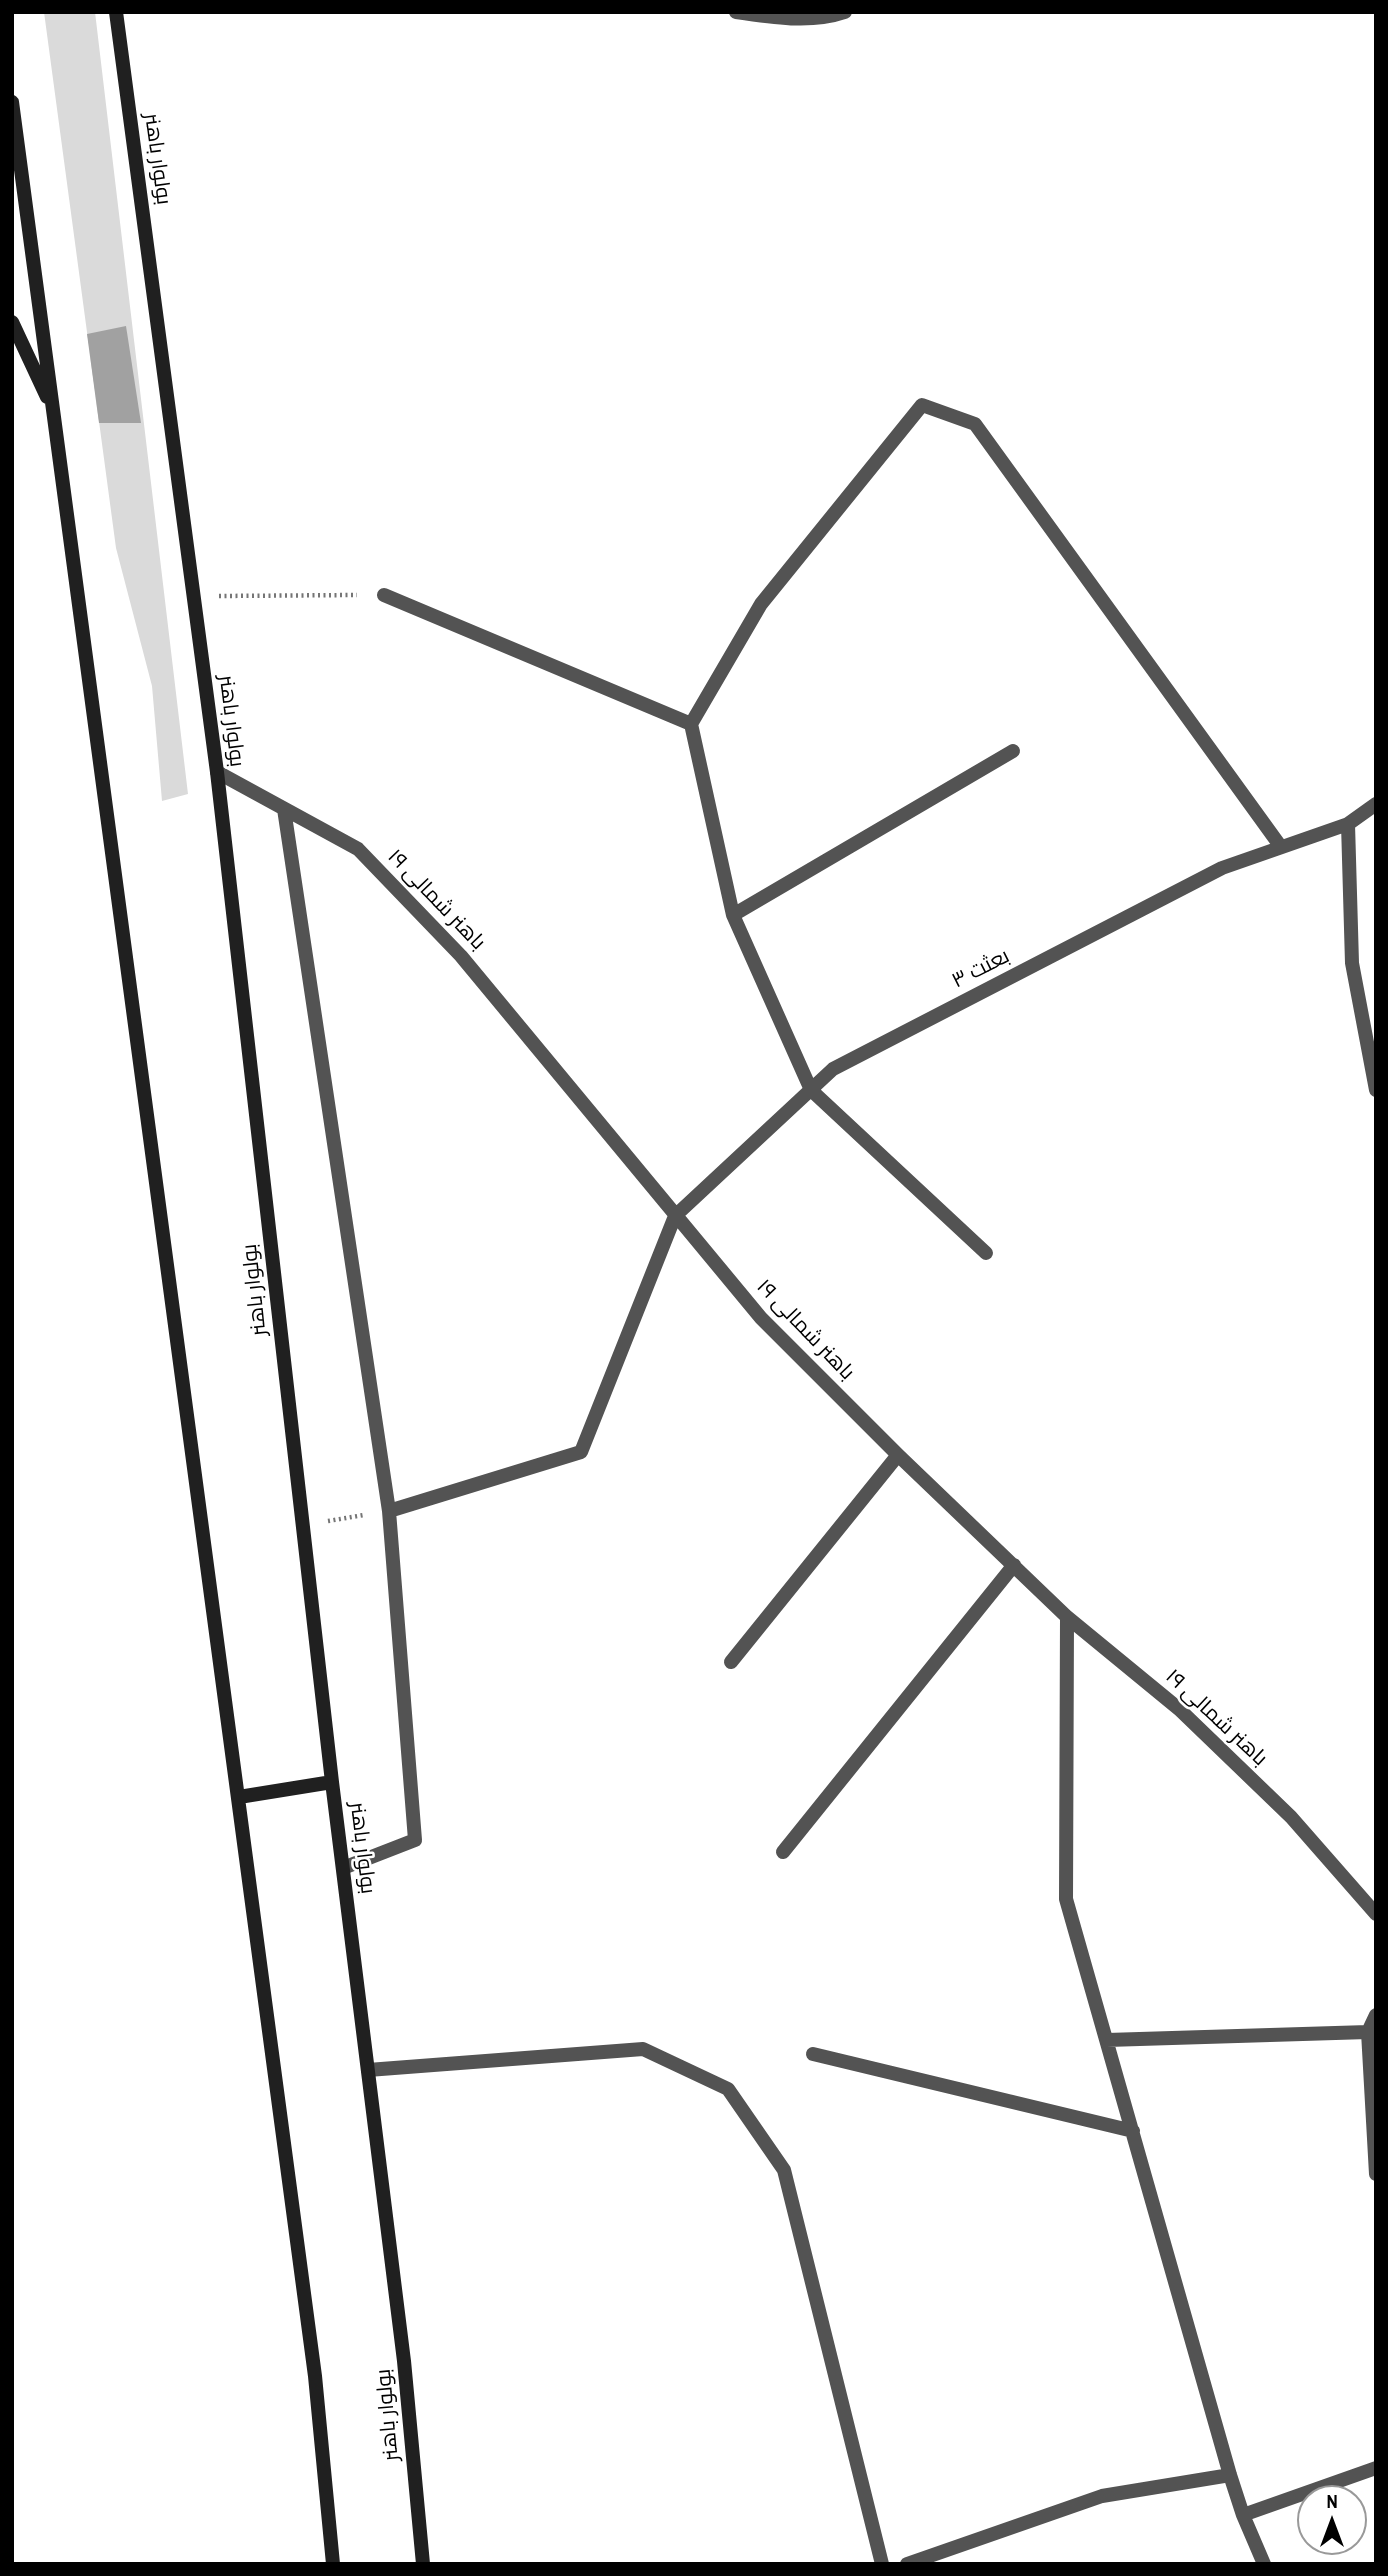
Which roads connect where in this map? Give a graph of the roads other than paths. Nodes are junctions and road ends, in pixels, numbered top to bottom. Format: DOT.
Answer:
graph roads {
  1 [pos="116,12"];
  2 [pos="736,12"];
  3 [pos="845,12"];
  4 [pos="12,102"];
  5 [pos="12,322"];
  6 [pos="53,409"];
  7 [pos="384,595"];
  8 [pos="691,724"];
  9 [pos="1013,751"];
  10 [pos="217,772"];
  11 [pos="1376,804"];
  12 [pos="284,809"];
  13 [pos="1348,824"];
  14 [pos="1281,847"];
  15 [pos="733,915"];
  16 [pos="811,1090"];
  17 [pos="1376,1090"];
  18 [pos="675,1216"];
  19 [pos="986,1253"];
  20 [pos="898,1455"];
  21 [pos="389,1511"];
  22 [pos="1014,1565"];
  23 [pos="1067,1617"];
  24 [pos="731,1662"];
  25 [pos="332,1782"];
  26 [pos="239,1797"];
  27 [pos="783,1852"];
  28 [pos="343,1868"];
  29 [pos="1376,1914"];
  30 [pos="1376,2015"];
  31 [pos="1368,2032"];
  32 [pos="1107,2040"];
  33 [pos="813,2054"];
  34 [pos="368,2070"];
  35 [pos="1133,2131"];
  36 [pos="1376,2174"];
  37 [pos="1376,2468"];
  38 [pos="1230,2475"];
  39 [pos="1243,2515"];
  40 [pos="333,2564"];
  41 [pos="423,2564"];
  42 [pos="882,2564"];
  43 [pos="907,2564"];
  44 [pos="1264,2564"];
  1 -- 10 [label="main road, بولوار باهنر"];
  2 -- 3 [label="street"];
  4 -- 6 [label="main road"];
  5 -- 6 [label="main road"];
  6 -- 26 [label="main road"];
  7 -- 8 [label="street"];
  8 -- 14 [label="street"];
  8 -- 15 [label="street"];
  9 -- 15 [label="street"];
  10 -- 12 [label="street, باهنر شمالی ۱۹"];
  10 -- 25 [label="main road, بولوار باهنر"];
  11 -- 13 [label="street, بعثت ۳"];
  12 -- 18 [label="street, باهنر شمالی ۱۹"];
  12 -- 21 [label="street"];
  13 -- 14 [label="street, بعثت ۳"];
  13 -- 17 [label="street"];
  14 -- 16 [label="street, بعثت ۳"];
  15 -- 16 [label="street"];
  16 -- 18 [label="street, بعثت ۳"];
  16 -- 19 [label="street"];
  18 -- 20 [label="street, باهنر شمالی ۱۹"];
  18 -- 21 [label="street"];
  20 -- 22 [label="street, باهنر شمالی ۱۹"];
  20 -- 24 [label="street"];
  21 -- 28 [label="street"];
  22 -- 23 [label="street, باهنر شمالی ۱۹"];
  22 -- 27 [label="street"];
  23 -- 29 [label="street, باهنر شمالی ۱۹"];
  23 -- 32 [label="street"];
  25 -- 26 [label="main road"];
  25 -- 28 [label="main road, بولوار باهنر"];
  26 -- 40 [label="main road"];
  28 -- 34 [label="main road, بولوار باهنر"];
  30 -- 31 [label="street"];
  31 -- 32 [label="street"];
  31 -- 36 [label="street"];
  32 -- 35 [label="street"];
  33 -- 35 [label="street"];
  34 -- 41 [label="main road, بولوار باهنر"];
  34 -- 42 [label="street"];
  35 -- 38 [label="street"];
  37 -- 39 [label="street"];
  38 -- 39 [label="street"];
  38 -- 43 [label="street"];
  39 -- 44 [label="street"];
}
